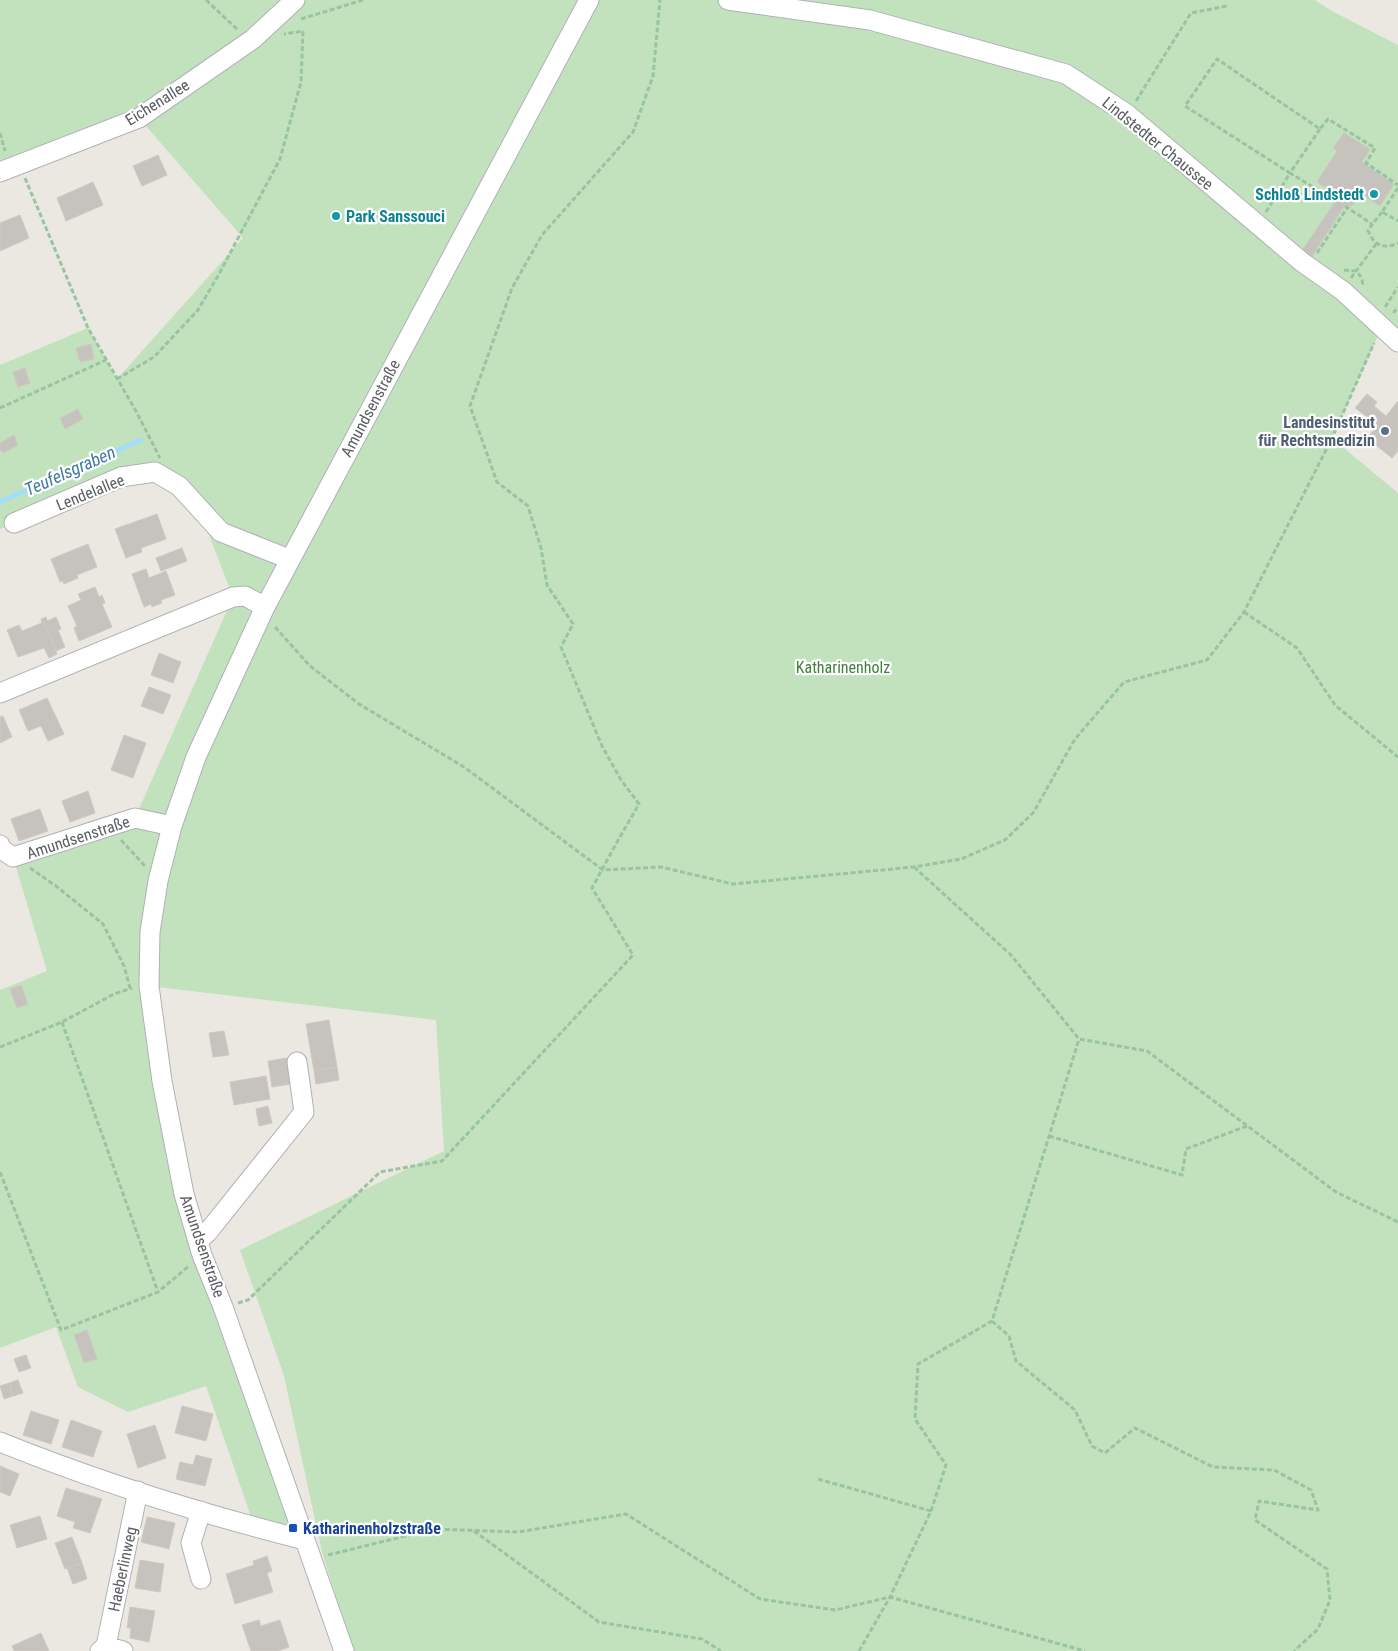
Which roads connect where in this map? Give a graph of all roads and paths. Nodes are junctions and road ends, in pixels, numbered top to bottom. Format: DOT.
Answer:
graph roads {
  1 [pos="206,0"];
  2 [pos="295,0"];
  3 [pos="363,0"];
  4 [pos="589,0"];
  5 [pos="660,0"];
  6 [pos="728,0"];
  7 [pos="1227,6"];
  8 [pos="299,20"];
  9 [pos="253,39"];
  10 [pos="1127,114"];
  11 [pos="1320,129"];
  12 [pos="19,165"];
  13 [pos="0,172"];
  14 [pos="1290,173"];
  15 [pos="1398,186"];
  16 [pos="1336,201"];
  17 [pos="1382,212"];
  18 [pos="1398,221"];
  19 [pos="1372,224"];
  20 [pos="1258,225"];
  21 [pos="1398,243"];
  22 [pos="1376,244"];
  23 [pos="1314,258"];
  24 [pos="1398,287"];
  25 [pos="1343,291"];
  26 [pos="1398,307"];
  27 [pos="1382,327"];
  28 [pos="1398,342"];
  29 [pos="106,360"];
  30 [pos="117,379"];
  31 [pos="0,408"];
  32 [pos="161,457"];
  33 [pos="14,523"];
  34 [pos="289,559"];
  35 [pos="263,611"];
  36 [pos="1244,612"];
  37 [pos="0,693"];
  38 [pos="1398,757"];
  39 [pos="108,826"];
  40 [pos="172,826"];
  41 [pos="7,851"];
  42 [pos="914,867"];
  43 [pos="602,870"];
  44 [pos="158,880"];
  45 [pos="140,987"];
  46 [pos="62,1022"];
  47 [pos="1078,1039"];
  48 [pos="0,1047"];
  49 [pos="297,1062"];
  50 [pos="1247,1126"];
  51 [pos="1049,1136"];
  52 [pos="0,1172"];
  53 [pos="1398,1222"];
  54 [pos="200,1248"];
  55 [pos="158,1292"];
  56 [pos="223,1307"];
  57 [pos="992,1321"];
  58 [pos="0,1442"];
  59 [pos="818,1479"];
  60 [pos="138,1492"];
  61 [pos="201,1511"];
  62 [pos="931,1511"];
  63 [pos="474,1530"];
  64 [pos="305,1540"];
  65 [pos="312,1559"];
  66 [pos="202,1579"];
  67 [pos="890,1597"];
  68 [pos="110,1649"];
  69 [pos="344,1651"];
  70 [pos="721,1651"];
  71 [pos="859,1651"];
  72 [pos="1086,1651"];
  73 [pos="1294,1651"];
  1 -- 9 [label="path"];
  2 -- 9 [label="street, Eichenallee"];
  3 -- 8 [label="path"];
  4 -- 34 [label="street, Amundsenstraße"];
  5 -- 43 [label="path"];
  6 -- 10 [label="street, Lindstedter Chaussee"];
  7 -- 10 [label="path"];
  9 -- 12 [label="street, Eichenallee"];
  9 -- 30 [label="path"];
  10 -- 20 [label="street, Lindstedter Chaussee"];
  11 -- 14 [label="path"];
  11 -- 14 [label="path"];
  11 -- 15 [label="path"];
  12 -- 13 [label="street, Eichenallee"];
  12 -- 29 [label="path"];
  14 -- 16 [label="path"];
  14 -- 20 [label="path"];
  15 -- 17 [label="path"];
  17 -- 18 [label="path"];
  17 -- 19 [label="path"];
  19 -- 22 [label="path"];
  19 -- 23 [label="path"];
  20 -- 25 [label="street, Lindstedter Chaussee"];
  21 -- 22 [label="path"];
  22 -- 25 [label="path"];
  24 -- 26 [label="path"];
  25 -- 27 [label="street, Lindstedter Chaussee"];
  27 -- 28 [label="street, Lindstedter Chaussee"];
  27 -- 36 [label="path"];
  29 -- 30 [label="path"];
  29 -- 31 [label="path"];
  30 -- 32 [label="path"];
  33 -- 34 [label="street, Lendelallee"];
  34 -- 35 [label="street, Amundsenstraße"];
  35 -- 37 [label="street"];
  35 -- 40 [label="street, Amundsenstraße"];
  35 -- 43 [label="path"];
  36 -- 38 [label="path"];
  36 -- 42 [label="path"];
  39 -- 40 [label="street, Amundsenstraße"];
  39 -- 41 [label="street, Amundsenstraße"];
  39 -- 44 [label="path"];
  40 -- 44 [label="street, Amundsenstraße"];
  41 -- 45 [label="path"];
  42 -- 43 [label="path"];
  42 -- 47 [label="path"];
  43 -- 56 [label="path"];
  44 -- 45 [label="street, Amundsenstraße"];
  45 -- 46 [label="path"];
  45 -- 54 [label="street, Amundsenstraße"];
  46 -- 48 [label="path"];
  46 -- 55 [label="path"];
  47 -- 50 [label="path"];
  47 -- 51 [label="path"];
  49 -- 54 [label="street"];
  50 -- 51 [label="path"];
  50 -- 53 [label="path"];
  51 -- 57 [label="path"];
  52 -- 55 [label="path"];
  54 -- 55 [label="path"];
  54 -- 56 [label="street, Amundsenstraße"];
  56 -- 64 [label="street, Amundsenstraße"];
  57 -- 62 [label="path"];
  57 -- 73 [label="path"];
  58 -- 60 [label="street"];
  59 -- 62 [label="path"];
  60 -- 61 [label="street"];
  60 -- 68 [label="street, Haeberlinweg"];
  61 -- 64 [label="street"];
  61 -- 66 [label="street"];
  62 -- 67 [label="path"];
  63 -- 65 [label="path"];
  63 -- 67 [label="path"];
  63 -- 70 [label="path"];
  64 -- 65 [label="street, Amundsenstraße"];
  65 -- 69 [label="street, Amundsenstraße"];
  67 -- 71 [label="path"];
  67 -- 72 [label="path"];
}
